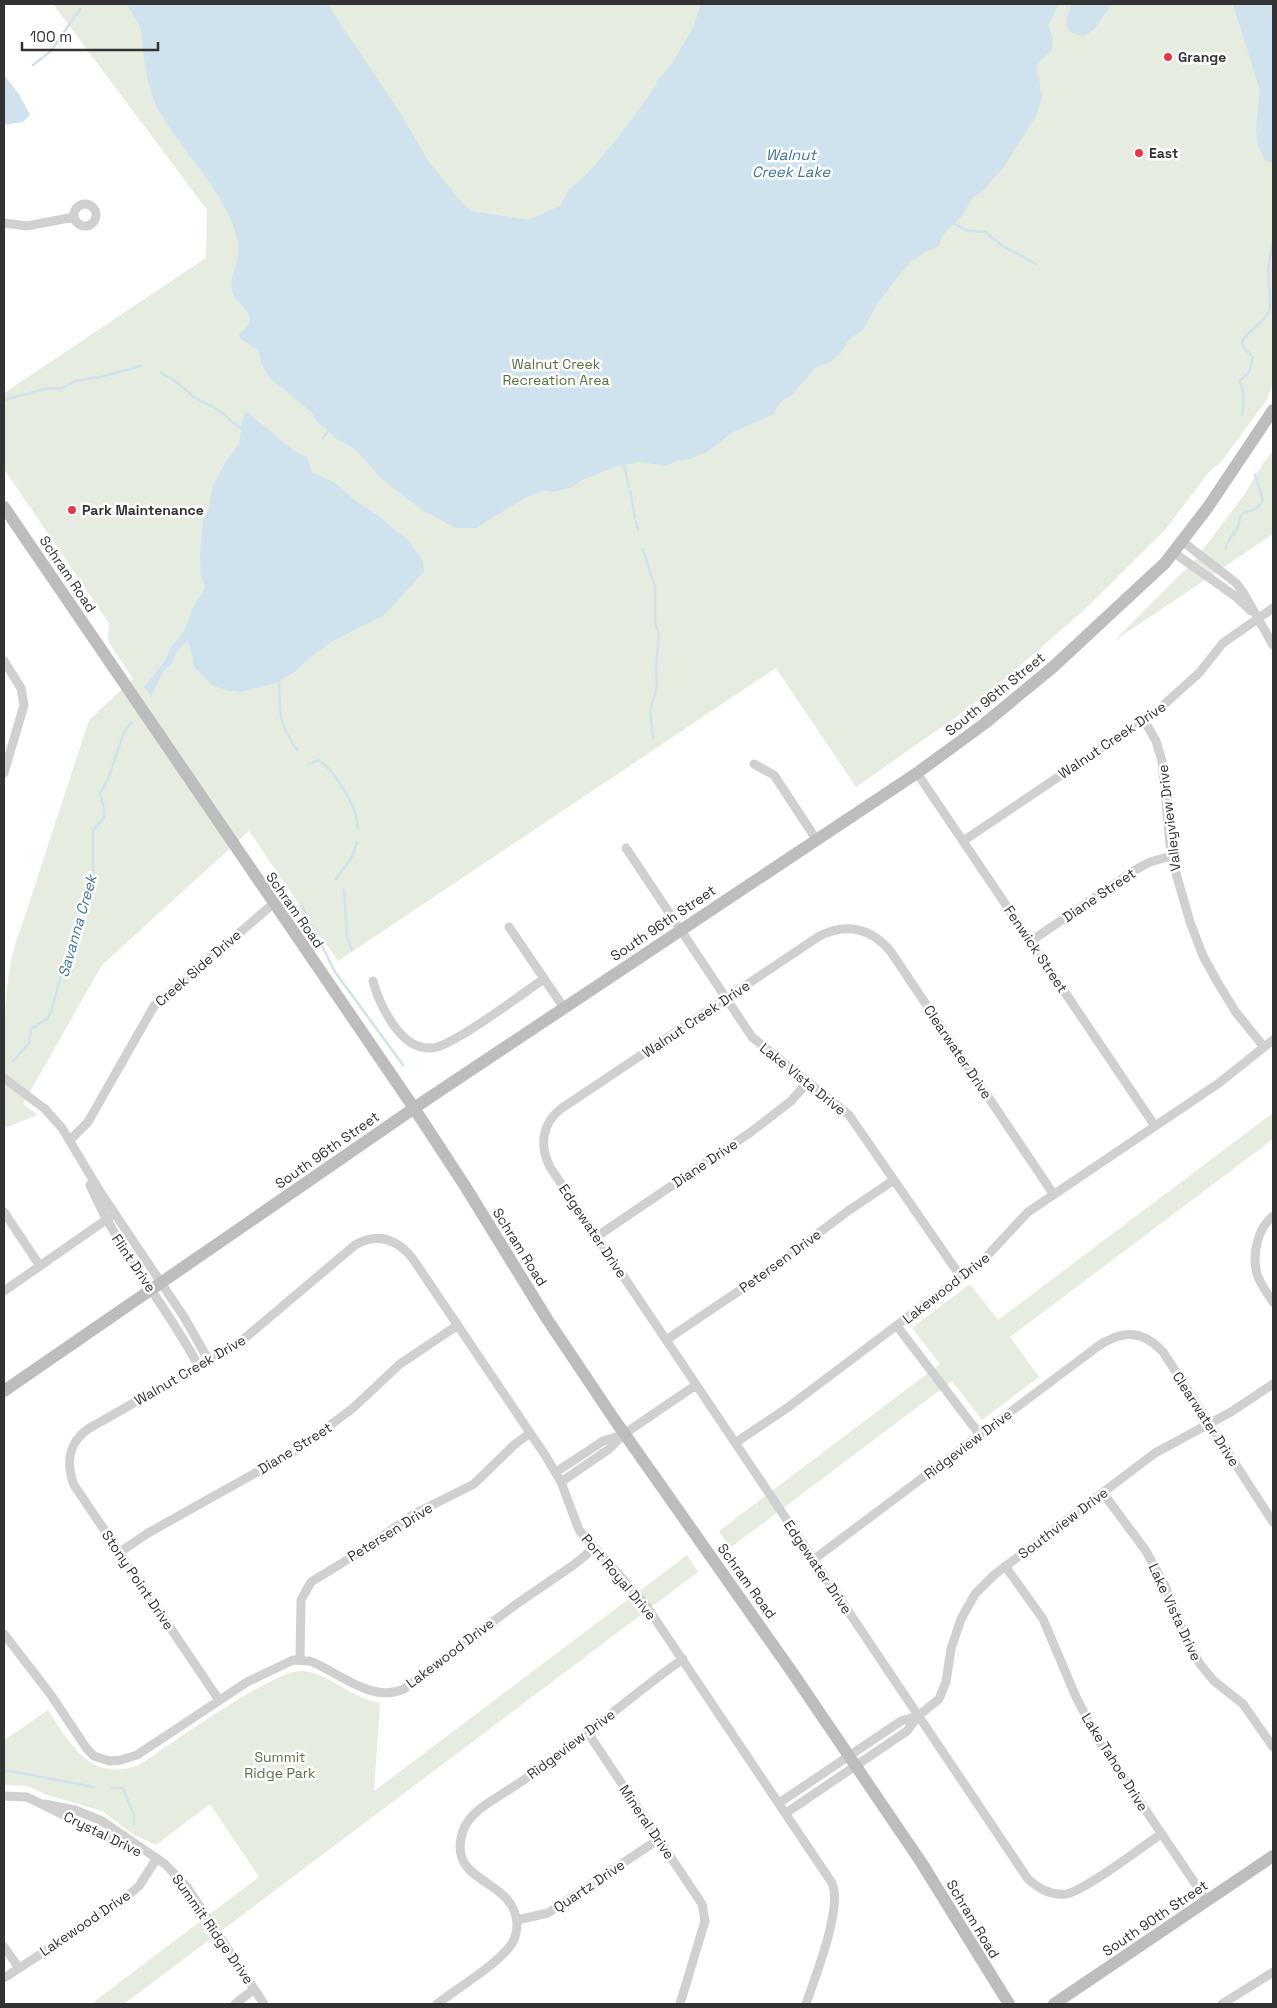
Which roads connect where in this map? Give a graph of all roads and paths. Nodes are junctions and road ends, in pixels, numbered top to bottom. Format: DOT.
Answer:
graph roads {
  1 [pos="74,217"];
  2 [pos="4,224"];
  3 [pos="1273,410"];
  4 [pos="4,507"];
  5 [pos="1182,541"];
  6 [pos="1173,552"];
  7 [pos="1273,608"];
  8 [pos="1258,618"];
  9 [pos="1273,645"];
  10 [pos="4,661"];
  11 [pos="1144,720"];
  12 [pos="754,764"];
  13 [pos="4,773"];
  14 [pos="917,773"];
  15 [pos="816,839"];
  16 [pos="963,841"];
  17 [pos="626,848"];
  18 [pos="1171,856"];
  19 [pos="273,904"];
  20 [pos="509,927"];
  21 [pos="848,928"];
  22 [pos="681,930"];
  23 [pos="1031,941"];
  24 [pos="544,979"];
  25 [pos="374,981"];
  26 [pos="726,998"];
  27 [pos="564,1008"];
  28 [pos="1273,1040"];
  29 [pos="1264,1047"];
  30 [pos="4,1078"];
  31 [pos="808,1082"];
  32 [pos="414,1108"];
  33 [pos="549,1121"];
  34 [pos="1155,1126"];
  35 [pos="70,1140"];
  36 [pos="78,1155"];
  37 [pos="894,1180"];
  38 [pos="1054,1195"];
  39 [pos="4,1212"];
  40 [pos="115,1214"];
  41 [pos="1273,1216"];
  42 [pos="106,1220"];
  43 [pos="596,1237"];
  44 [pos="387,1238"];
  45 [pos="40,1266"];
  46 [pos="961,1278"];
  47 [pos="156,1286"];
  48 [pos="4,1291"];
  49 [pos="1273,1302"];
  50 [pos="458,1325"];
  51 [pos="897,1326"];
  52 [pos="1124,1334"];
  53 [pos="666,1340"];
  54 [pos="209,1361"];
  55 [pos="199,1367"];
  56 [pos="1273,1384"];
  57 [pos="696,1385"];
  58 [pos="4,1390"];
  59 [pos="1209,1424"];
  60 [pos="530,1432"];
  61 [pos="624,1434"];
  62 [pos="980,1435"];
  63 [pos="735,1443"];
  64 [pos="70,1456"];
  65 [pos="556,1472"];
  66 [pos="561,1482"];
  67 [pos="1103,1493"];
  68 [pos="1273,1522"];
  69 [pos="594,1548"];
  70 [pos="120,1552"];
  71 [pos="813,1560"];
  72 [pos="1005,1566"];
  73 [pos="4,1634"];
  74 [pos="682,1659"];
  75 [pos="300,1660"];
  76 [pos="219,1700"];
  77 [pos="918,1716"];
  78 [pos="588,1733"];
  79 [pos="1273,1747"];
  80 [pos="852,1761"];
  81 [pos="4,1796"];
  82 [pos="779,1803"];
  83 [pos="786,1813"];
  84 [pos="1161,1834"];
  85 [pos="659,1839"];
  86 [pos="1273,1856"];
  87 [pos="157,1858"];
  88 [pos="1207,1901"];
  89 [pos="517,1920"];
  90 [pos="4,1946"];
  91 [pos="18,1968"];
  92 [pos="1273,1972"];
  93 [pos="4,1978"];
  94 [pos="254,1989"];
  95 [pos="235,2004"];
  96 [pos="264,2004"];
  97 [pos="437,2004"];
  98 [pos="680,2004"];
  99 [pos="806,2004"];
  100 [pos="1009,2004"];
  101 [pos="1054,2004"];
  102 [pos="1222,2004"];
  1 -- 2 [label="street"];
  3 -- 5 [label="main road, South 96th Street"];
  4 -- 19 [label="main road, Schram Road"];
  5 -- 6 [label="main road, South 96th Street"];
  5 -- 8 [label="street"];
  6 -- 8 [label="street"];
  6 -- 14 [label="main road, South 96th Street"];
  7 -- 8 [label="street, Walnut Creek Drive"];
  8 -- 9 [label="street"];
  8 -- 11 [label="street, Walnut Creek Drive"];
  10 -- 13 [label="street"];
  11 -- 16 [label="street, Walnut Creek Drive"];
  11 -- 18 [label="street, Valleyview Drive"];
  12 -- 15 [label="street"];
  14 -- 15 [label="main road, South 96th Street"];
  14 -- 16 [label="street, Fenwick Street"];
  15 -- 22 [label="main road, South 96th Street"];
  16 -- 23 [label="street, Fenwick Street"];
  17 -- 22 [label="street, Lake Vista Drive"];
  18 -- 23 [label="street, Diane Street"];
  18 -- 29 [label="street, Valleyview Drive"];
  19 -- 32 [label="main road, Schram Road"];
  19 -- 35 [label="street, Creek Side Drive"];
  20 -- 24 [label="street"];
  21 -- 26 [label="street, Walnut Creek Drive"];
  21 -- 38 [label="street, Clearwater Drive"];
  22 -- 26 [label="street, Lake Vista Drive"];
  22 -- 27 [label="main road, South 96th Street"];
  23 -- 34 [label="street, Fenwick Street"];
  24 -- 25 [label="street"];
  24 -- 27 [label="street"];
  26 -- 31 [label="street, Lake Vista Drive"];
  26 -- 33 [label="street, Walnut Creek Drive"];
  27 -- 32 [label="main road, South 96th Street"];
  28 -- 29 [label="street, Lakewood Drive"];
  29 -- 34 [label="street, Lakewood Drive"];
  30 -- 35 [label="street, Flint Drive"];
  31 -- 37 [label="street, Lake Vista Drive"];
  31 -- 43 [label="street, Diane Drive"];
  32 -- 47 [label="main road, South 96th Street"];
  32 -- 61 [label="main road, Schram Road"];
  33 -- 43 [label="street, Edgewater Drive"];
  34 -- 38 [label="street, Lakewood Drive"];
  35 -- 36 [label="street, Flint Drive"];
  36 -- 40 [label="street, Flint Drive"];
  36 -- 42 [label="street, Flint Drive"];
  37 -- 46 [label="street, Lake Vista Drive"];
  37 -- 53 [label="street, Petersen Drive"];
  38 -- 46 [label="street, Lakewood Drive"];
  39 -- 45 [label="street"];
  40 -- 42 [label="street"];
  40 -- 47 [label="street, Flint Drive"];
  41 -- 49 [label="street"];
  42 -- 45 [label="street"];
  42 -- 47 [label="street, Flint Drive"];
  43 -- 53 [label="street, Edgewater Drive"];
  44 -- 50 [label="street, Port Royal Drive"];
  44 -- 54 [label="street, Walnut Creek Drive"];
  45 -- 48 [label="street"];
  46 -- 51 [label="street, Lakewood Drive"];
  47 -- 54 [label="street, Flint Drive"];
  47 -- 55 [label="street, Flint Drive"];
  47 -- 58 [label="main road, South 96th Street"];
  50 -- 60 [label="street, Port Royal Drive"];
  50 -- 70 [label="street, Diane Street"];
  51 -- 62 [label="street"];
  51 -- 63 [label="street, Lakewood Drive"];
  52 -- 59 [label="street, Clearwater Drive"];
  52 -- 62 [label="street, Ridgeview Drive"];
  53 -- 57 [label="street, Edgewater Drive"];
  54 -- 55 [label="street, Walnut Creek Drive"];
  55 -- 64 [label="street, Walnut Creek Drive"];
  56 -- 59 [label="street, Southview Drive"];
  57 -- 61 [label="street"];
  57 -- 63 [label="street, Edgewater Drive"];
  59 -- 67 [label="street, Southview Drive"];
  59 -- 68 [label="street, Clearwater Drive"];
  60 -- 65 [label="street, Port Royal Drive"];
  60 -- 75 [label="street, Petersen Drive"];
  61 -- 65 [label="street"];
  61 -- 66 [label="street"];
  61 -- 80 [label="main road, Schram Road"];
  62 -- 71 [label="street, Ridgeview Drive"];
  63 -- 71 [label="street, Edgewater Drive"];
  64 -- 70 [label="street, Stony Point Drive"];
  65 -- 66 [label="street, Port Royal Drive"];
  66 -- 69 [label="street, Port Royal Drive"];
  67 -- 72 [label="street, Southview Drive"];
  67 -- 79 [label="street, Lake Vista Drive"];
  69 -- 74 [label="street, Port Royal Drive"];
  69 -- 75 [label="street, Lakewood Drive"];
  70 -- 76 [label="street, Stony Point Drive"];
  71 -- 77 [label="street, Edgewater Drive"];
  72 -- 77 [label="street, Southview Drive"];
  72 -- 84 [label="street, Lake Tahoe Drive"];
  73 -- 76 [label="street"];
  74 -- 78 [label="street, Ridgeview Drive"];
  74 -- 82 [label="street, Port Royal Drive"];
  75 -- 76 [label="street"];
  77 -- 80 [label="street, Southview Drive"];
  77 -- 84 [label="street, Edgewater Drive"];
  78 -- 85 [label="street, Mineral Drive"];
  78 -- 89 [label="street, Ridgeview Drive"];
  80 -- 82 [label="street, Southview Drive"];
  80 -- 83 [label="street, Southview Drive"];
  80 -- 100 [label="main road, Schram Road"];
  81 -- 87 [label="street, Crystal Drive"];
  82 -- 83 [label="street, Port Royal Drive"];
  83 -- 99 [label="street, Port Royal Drive"];
  84 -- 88 [label="street, Lake Tahoe Drive"];
  85 -- 89 [label="street, Quartz Drive"];
  85 -- 98 [label="street, Mineral Drive"];
  86 -- 88 [label="main road, South 90th Street"];
  87 -- 91 [label="street, Lakewood Drive"];
  87 -- 94 [label="street, Summit Ridge Drive"];
  88 -- 101 [label="main road, South 90th Street"];
  89 -- 97 [label="street"];
  90 -- 91 [label="street"];
  91 -- 93 [label="street, Lakewood Drive"];
  92 -- 102 [label="street"];
  94 -- 95 [label="street"];
  94 -- 96 [label="street, Summit Ridge Drive"];
}
